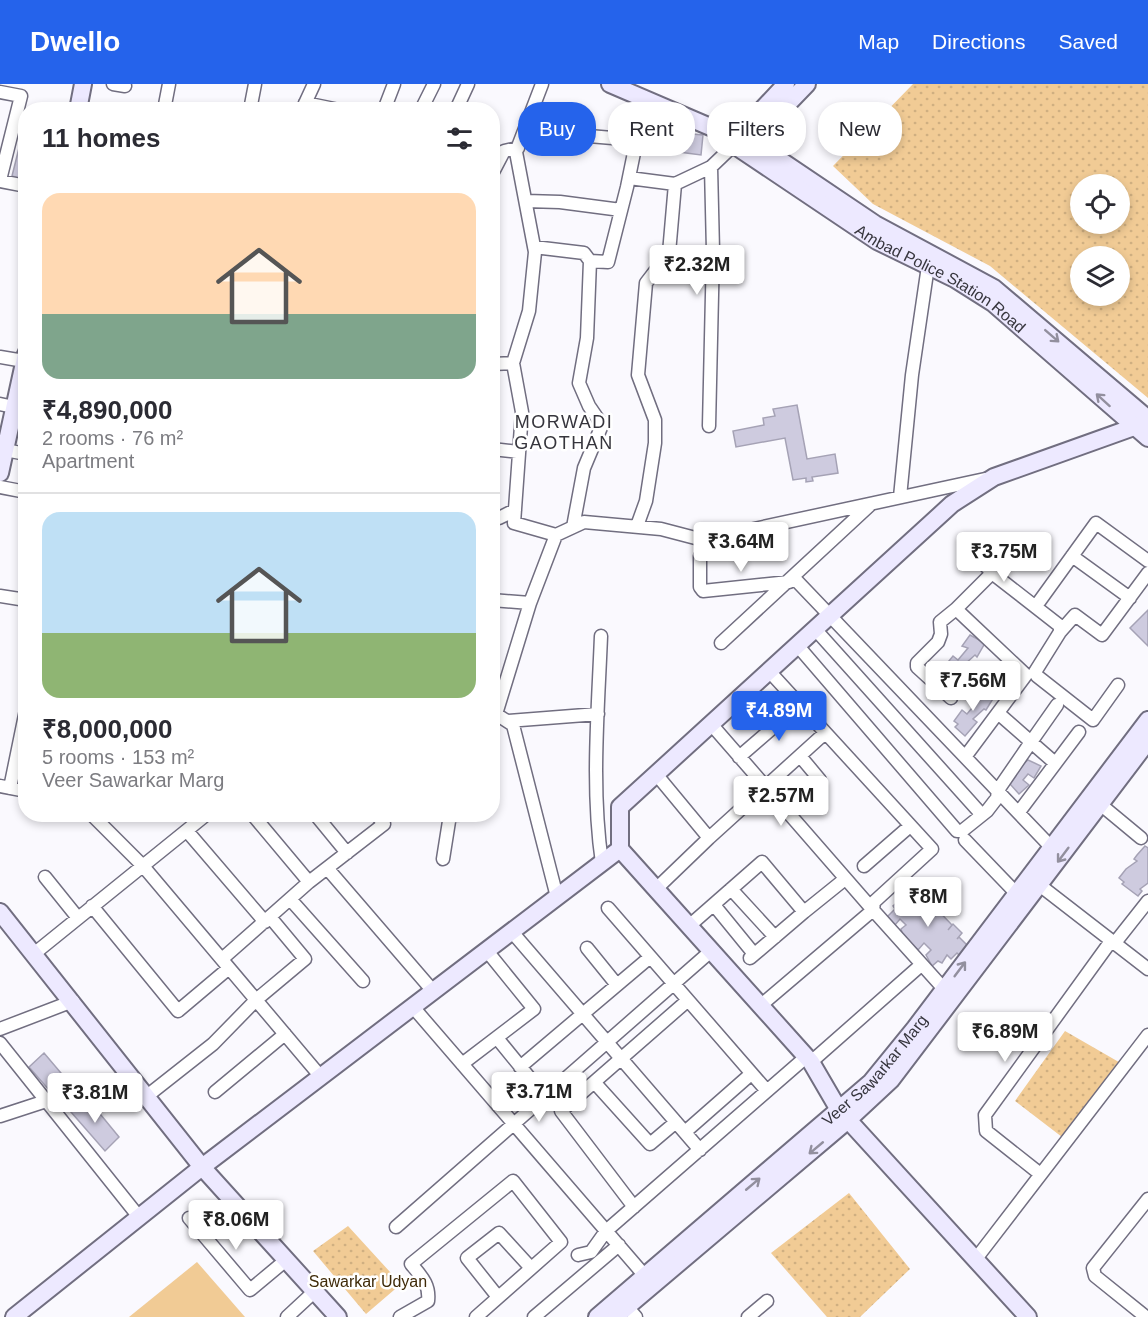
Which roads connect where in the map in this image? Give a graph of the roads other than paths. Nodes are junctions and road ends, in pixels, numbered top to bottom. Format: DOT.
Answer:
graph roads {
  1 [pos="83,84"];
  2 [pos="170,84"];
  3 [pos="255,84"];
  4 [pos="313,84"];
  5 [pos="394,84"];
  6 [pos="434,84"];
  7 [pos="468,84"];
  8 [pos="542,84"];
  9 [pos="610,84"];
  10 [pos="786,84"];
  11 [pos="807,84"];
  12 [pos="0,92"];
  13 [pos="645,99"];
  14 [pos="20,102"];
  15 [pos="80,102"];
  16 [pos="166,102"];
  17 [pos="252,102"];
  18 [pos="306,102"];
  19 [pos="387,102"];
  20 [pos="425,102"];
  21 [pos="460,102"];
  22 [pos="535,102"];
  23 [pos="644,102"];
  24 [pos="772,102"];
  25 [pos="786,102"];
  26 [pos="18,108"];
  27 [pos="707,126"];
  28 [pos="518,143"];
  29 [pos="518,147"];
  30 [pos="633,156"];
  31 [pos="724,156"];
  32 [pos="763,156"];
  33 [pos="767,156"];
  34 [pos="500,159"];
  35 [pos="711,167"];
  36 [pos="629,178"];
  37 [pos="0,181"];
  38 [pos="18,184"];
  39 [pos="675,184"];
  40 [pos="526,201"];
  41 [pos="621,210"];
  42 [pos="534,247"];
  43 [pos="590,261"];
  44 [pos="928,266"];
  45 [pos="0,357"];
  46 [pos="18,357"];
  47 [pos="513,363"];
  48 [pos="500,364"];
  49 [pos="18,390"];
  50 [pos="7,405"];
  51 [pos="1143,422"];
  52 [pos="709,426"];
  53 [pos="1148,438"];
  54 [pos="500,450"];
  55 [pos="519,452"];
  56 [pos="18,456"];
  57 [pos="2,460"];
  58 [pos="994,477"];
  59 [pos="0,487"];
  60 [pos="18,490"];
  61 [pos="900,497"];
  62 [pos="871,504"];
  63 [pos="515,510"];
  64 [pos="500,518"];
  65 [pos="637,526"];
  66 [pos="573,527"];
  67 [pos="556,535"];
  68 [pos="971,550"];
  69 [pos="700,556"];
  70 [pos="1072,556"];
  71 [pos="1148,561"];
  72 [pos="992,573"];
  73 [pos="1148,573"];
  74 [pos="791,580"];
  75 [pos="0,596"];
  76 [pos="1130,598"];
  77 [pos="18,599"];
  78 [pos="500,601"];
  79 [pos="530,603"];
  80 [pos="1036,606"];
  81 [pos="956,609"];
  82 [pos="831,614"];
  83 [pos="815,629"];
  84 [pos="1060,632"];
  85 [pos="601,636"];
  86 [pos="721,643"];
  87 [pos="797,645"];
  88 [pos="769,671"];
  89 [pos="1118,685"];
  90 [pos="951,698"];
  91 [pos="799,705"];
  92 [pos="1057,705"];
  93 [pos="500,711"];
  94 [pos="998,713"];
  95 [pos="598,714"];
  96 [pos="500,718"];
  97 [pos="500,719"];
  98 [pos="1148,720"];
  99 [pos="711,724"];
  100 [pos="1078,732"];
  101 [pos="825,733"];
  102 [pos="18,739"];
  103 [pos="1148,741"];
  104 [pos="1031,742"];
  105 [pos="800,756"];
  106 [pos="739,757"];
  107 [pos="965,757"];
  108 [pos="1055,764"];
  109 [pos="656,774"];
  110 [pos="5,787"];
  111 [pos="766,788"];
  112 [pos="998,790"];
  113 [pos="802,797"];
  114 [pos="1100,804"];
  115 [pos="1019,812"];
  116 [pos="982,815"];
  117 [pos="100,822"];
  118 [pos="198,822"];
  119 [pos="259,822"];
  120 [pos="321,822"];
  121 [pos="382,822"];
  122 [pos="449,822"];
  123 [pos="910,826"];
  124 [pos="187,831"];
  125 [pos="709,838"];
  126 [pos="1142,838"];
  127 [pos="964,840"];
  128 [pos="1052,848"];
  129 [pos="620,849"];
  130 [pos="346,853"];
  131 [pos="443,859"];
  132 [pos="602,863"];
  133 [pos="143,866"];
  134 [pos="864,866"];
  135 [pos="327,868"];
  136 [pos="45,878"];
  137 [pos="845,879"];
  138 [pos="1034,881"];
  139 [pos="309,882"];
  140 [pos="656,889"];
  141 [pos="731,889"];
  142 [pos="1017,894"];
  143 [pos="557,897"];
  144 [pos="290,899"];
  145 [pos="1148,901"];
  146 [pos="714,905"];
  147 [pos="92,906"];
  148 [pos="608,908"];
  149 [pos="873,910"];
  150 [pos="0,912"];
  151 [pos="804,912"];
  152 [pos="78,918"];
  153 [pos="267,919"];
  154 [pos="689,926"];
  155 [pos="512,932"];
  156 [pos="775,937"];
  157 [pos="1112,942"];
  158 [pos="587,948"];
  159 [pos="487,951"];
  160 [pos="711,951"];
  161 [pos="35,953"];
  162 [pos="649,958"];
  163 [pos="225,963"];
  164 [pos="921,965"];
  165 [pos="1148,969"];
  166 [pos="363,981"];
  167 [pos="672,984"];
  168 [pos="617,985"];
  169 [pos="944,990"];
  170 [pos="433,992"];
  171 [pos="256,1000"];
  172 [pos="73,1001"];
  173 [pos="687,1001"];
  174 [pos="760,1006"];
  175 [pos="413,1007"];
  176 [pos="582,1014"];
  177 [pos="0,1029"];
  178 [pos="285,1034"];
  179 [pos="1148,1035"];
  180 [pos="497,1038"];
  181 [pos="607,1042"];
  182 [pos="0,1043"];
  183 [pos="622,1060"];
  184 [pos="808,1060"];
  185 [pos="462,1064"];
  186 [pos="520,1067"];
  187 [pos="752,1074"];
  188 [pos="321,1077"];
  189 [pos="595,1083"];
  190 [pos="767,1091"];
  191 [pos="215,1092"];
  192 [pos="147,1096"];
  193 [pos="546,1098"];
  194 [pos="46,1101"];
  195 [pos="844,1115"];
  196 [pos="0,1116"];
  197 [pos="676,1122"];
  198 [pos="514,1124"];
  199 [pos="685,1132"];
  200 [pos="700,1150"];
  201 [pos="202,1167"];
  202 [pos="1039,1173"];
  203 [pos="1148,1199"];
  204 [pos="634,1206"];
  205 [pos="139,1217"];
  206 [pos="189,1218"];
  207 [pos="396,1227"];
  208 [pos="606,1231"];
  209 [pos="619,1245"];
  210 [pos="578,1255"];
  211 [pos="286,1260"];
  212 [pos="975,1260"];
  213 [pos="531,1268"];
  214 [pos="645,1276"];
  215 [pos="315,1291"];
  216 [pos="498,1297"];
  217 [pos="767,1301"];
  218 [pos="626,1314"];
  219 [pos="404,1316"];
  220 [pos="14,1317"];
  221 [pos="287,1317"];
  222 [pos="338,1317"];
  223 [pos="476,1317"];
  224 [pos="534,1317"];
  225 [pos="597,1317"];
  226 [pos="748,1317"];
  227 [pos="1028,1317"];
  228 [pos="1146,1317"];
  1 -- 15 [label="street"];
  2 -- 16 [label="street"];
  3 -- 17 [label="street"];
  4 -- 18 [label="street"];
  5 -- 19 [label="street"];
  6 -- 20 [label="street"];
  7 -- 21 [label="street"];
  8 -- 22 [label="street"];
  9 -- 13 [label="street, Ambad Police Station Road"];
  10 -- 24 [label="street"];
  11 -- 25 [label="street"];
  12 -- 14 [label="street"];
  13 -- 23 [label="street"];
  13 -- 27 [label="street, Ambad Police Station Road"];
  26 -- 37 [label="street"];
  28 -- 34 [label="street"];
  29 -- 40 [label="street"];
  30 -- 36 [label="street"];
  31 -- 35 [label="street"];
  32 -- 44 [label="street, Ambad Police Station Road"];
  33 -- 51 [label="street, Ambad Police Station Road, one-way"];
  35 -- 39 [label="street"];
  35 -- 52 [label="street"];
  36 -- 39 [label="street"];
  36 -- 41 [label="street"];
  37 -- 38 [label="street"];
  39 -- 65 [label="street"];
  40 -- 41 [label="street"];
  40 -- 42 [label="street"];
  41 -- 43 [label="street"];
  42 -- 43 [label="street"];
  42 -- 47 [label="street"];
  43 -- 66 [label="street"];
  51 -- 44 [label="street, Ambad Police Station Road, one-way"];
  44 -- 61 [label="street"];
  45 -- 46 [label="street"];
  47 -- 48 [label="street"];
  47 -- 55 [label="street"];
  49 -- 50 [label="street"];
  50 -- 57 [label="street"];
  51 -- 53 [label="street, Ambad Police Station Road"];
  51 -- 58 [label="street"];
  54 -- 55 [label="street"];
  55 -- 63 [label="street"];
  56 -- 57 [label="street"];
  58 -- 61 [label="street"];
  58 -- 82 [label="street"];
  59 -- 60 [label="street"];
  61 -- 62 [label="street"];
  62 -- 65 [label="street"];
  62 -- 74 [label="street"];
  63 -- 64 [label="street"];
  63 -- 67 [label="street"];
  65 -- 66 [label="street"];
  66 -- 67 [label="street"];
  67 -- 79 [label="street"];
  68 -- 72 [label="street"];
  69 -- 74 [label="street"];
  70 -- 71 [label="street"];
  70 -- 76 [label="street"];
  70 -- 80 [label="street"];
  72 -- 80 [label="street"];
  72 -- 81 [label="street"];
  73 -- 76 [label="street"];
  74 -- 82 [label="street"];
  74 -- 86 [label="street"];
  75 -- 77 [label="street"];
  76 -- 84 [label="street"];
  78 -- 79 [label="street"];
  79 -- 93 [label="street"];
  80 -- 84 [label="street"];
  81 -- 90 [label="street"];
  81 -- 94 [label="street"];
  82 -- 83 [label="street"];
  82 -- 107 [label="street"];
  83 -- 87 [label="street"];
  83 -- 116 [label="street"];
  84 -- 89 [label="street"];
  85 -- 95 [label="street"];
  87 -- 88 [label="street"];
  87 -- 116 [label="street"];
  88 -- 91 [label="street"];
  88 -- 99 [label="street"];
  91 -- 101 [label="street"];
  91 -- 106 [label="street"];
  92 -- 104 [label="street"];
  94 -- 104 [label="street"];
  94 -- 107 [label="street"];
  95 -- 96 [label="street"];
  95 -- 132 [label="street"];
  97 -- 143 [label="street"];
  98 -- 128 [label="street, Veer Sawarkar Marg"];
  99 -- 106 [label="street"];
  99 -- 109 [label="street"];
  100 -- 108 [label="street"];
  101 -- 105 [label="street"];
  101 -- 123 [label="street"];
  102 -- 110 [label="street"];
  103 -- 114 [label="street, Veer Sawarkar Marg"];
  104 -- 108 [label="street"];
  104 -- 112 [label="street"];
  105 -- 111 [label="street"];
  105 -- 113 [label="street"];
  106 -- 111 [label="street"];
  107 -- 112 [label="street"];
  108 -- 115 [label="street"];
  109 -- 125 [label="street"];
  109 -- 129 [label="street"];
  111 -- 125 [label="street"];
  111 -- 137 [label="street"];
  112 -- 115 [label="street"];
  112 -- 116 [label="street"];
  114 -- 126 [label="street"];
  114 -- 138 [label="street, Veer Sawarkar Marg, one-way"];
  115 -- 128 [label="street"];
  117 -- 133 [label="street"];
  118 -- 124 [label="street"];
  119 -- 139 [label="street"];
  120 -- 130 [label="street"];
  121 -- 130 [label="street"];
  122 -- 131 [label="street"];
  123 -- 134 [label="street"];
  123 -- 149 [label="street"];
  124 -- 133 [label="street"];
  124 -- 153 [label="street"];
  125 -- 140 [label="street"];
  127 -- 142 [label="street"];
  128 -- 138 [label="street, Veer Sawarkar Marg"];
  129 -- 132 [label="street"];
  129 -- 140 [label="street"];
  130 -- 135 [label="street"];
  132 -- 143 [label="street"];
  133 -- 147 [label="street"];
  133 -- 163 [label="street"];
  135 -- 139 [label="street"];
  135 -- 170 [label="street"];
  136 -- 152 [label="street"];
  137 -- 149 [label="street"];
  137 -- 151 [label="street"];
  138 -- 142 [label="street, Veer Sawarkar Marg"];
  138 -- 157 [label="street"];
  138 -- 195 [label="street, Veer Sawarkar Marg"];
  139 -- 144 [label="street"];
  140 -- 154 [label="street"];
  141 -- 146 [label="street"];
  141 -- 151 [label="street"];
  141 -- 156 [label="street"];
  169 -- 142 [label="street, Veer Sawarkar Marg, one-way"];
  143 -- 155 [label="street"];
  144 -- 153 [label="street"];
  144 -- 166 [label="street"];
  145 -- 157 [label="street"];
  146 -- 154 [label="street"];
  146 -- 156 [label="street"];
  147 -- 152 [label="street"];
  147 -- 163 [label="street"];
  148 -- 162 [label="street"];
  149 -- 164 [label="street"];
  149 -- 174 [label="street"];
  150 -- 161 [label="street"];
  151 -- 156 [label="street"];
  152 -- 161 [label="street"];
  153 -- 163 [label="street"];
  153 -- 171 [label="street"];
  154 -- 160 [label="street"];
  155 -- 159 [label="street"];
  155 -- 176 [label="street"];
  157 -- 165 [label="street"];
  157 -- 202 [label="street"];
  158 -- 168 [label="street"];
  159 -- 170 [label="street"];
  159 -- 180 [label="street"];
  160 -- 167 [label="street"];
  160 -- 174 [label="street"];
  161 -- 172 [label="street"];
  162 -- 167 [label="street"];
  162 -- 168 [label="street"];
  163 -- 171 [label="street"];
  164 -- 169 [label="street"];
  164 -- 184 [label="street"];
  167 -- 173 [label="street"];
  167 -- 181 [label="street"];
  168 -- 176 [label="street"];
  169 -- 195 [label="street, Veer Sawarkar Marg"];
  170 -- 175 [label="street"];
  171 -- 178 [label="street"];
  171 -- 192 [label="street"];
  172 -- 177 [label="street"];
  172 -- 192 [label="street"];
  173 -- 183 [label="street"];
  173 -- 187 [label="street"];
  174 -- 184 [label="street"];
  175 -- 185 [label="street"];
  175 -- 188 [label="street"];
  176 -- 181 [label="street"];
  176 -- 186 [label="street"];
  178 -- 188 [label="street"];
  178 -- 191 [label="street"];
  179 -- 202 [label="street"];
  180 -- 185 [label="street"];
  180 -- 186 [label="street"];
  181 -- 183 [label="street"];
  181 -- 193 [label="street"];
  182 -- 194 [label="street"];
  183 -- 189 [label="street"];
  183 -- 197 [label="street"];
  184 -- 190 [label="street"];
  184 -- 195 [label="street"];
  185 -- 198 [label="street"];
  186 -- 193 [label="street"];
  187 -- 190 [label="street"];
  187 -- 199 [label="street"];
  188 -- 201 [label="street"];
  189 -- 197 [label="street"];
  189 -- 204 [label="street"];
  190 -- 200 [label="street"];
  192 -- 201 [label="street"];
  193 -- 198 [label="street"];
  194 -- 196 [label="street"];
  194 -- 205 [label="street"];
  195 -- 212 [label="street"];
  214 -- 195 [label="street, Veer Sawarkar Marg, one-way"];
  195 -- 218 [label="street, Veer Sawarkar Marg, one-way"];
  197 -- 199 [label="street"];
  198 -- 207 [label="street"];
  198 -- 208 [label="street"];
  199 -- 200 [label="street"];
  200 -- 204 [label="street"];
  201 -- 205 [label="street"];
  201 -- 211 [label="street"];
  202 -- 212 [label="street"];
  203 -- 228 [label="street"];
  204 -- 208 [label="street"];
  205 -- 220 [label="street"];
  206 -- 211 [label="street"];
  208 -- 209 [label="street"];
  208 -- 210 [label="street"];
  209 -- 214 [label="street"];
  209 -- 224 [label="street"];
  211 -- 215 [label="street"];
  212 -- 227 [label="street"];
  213 -- 216 [label="street"];
  213 -- 216 [label="street"];
  213 -- 219 [label="street"];
  214 -- 225 [label="street, Veer Sawarkar Marg"];
  215 -- 221 [label="street"];
  215 -- 222 [label="street"];
  216 -- 223 [label="street"];
  217 -- 226 [label="street"];
}
